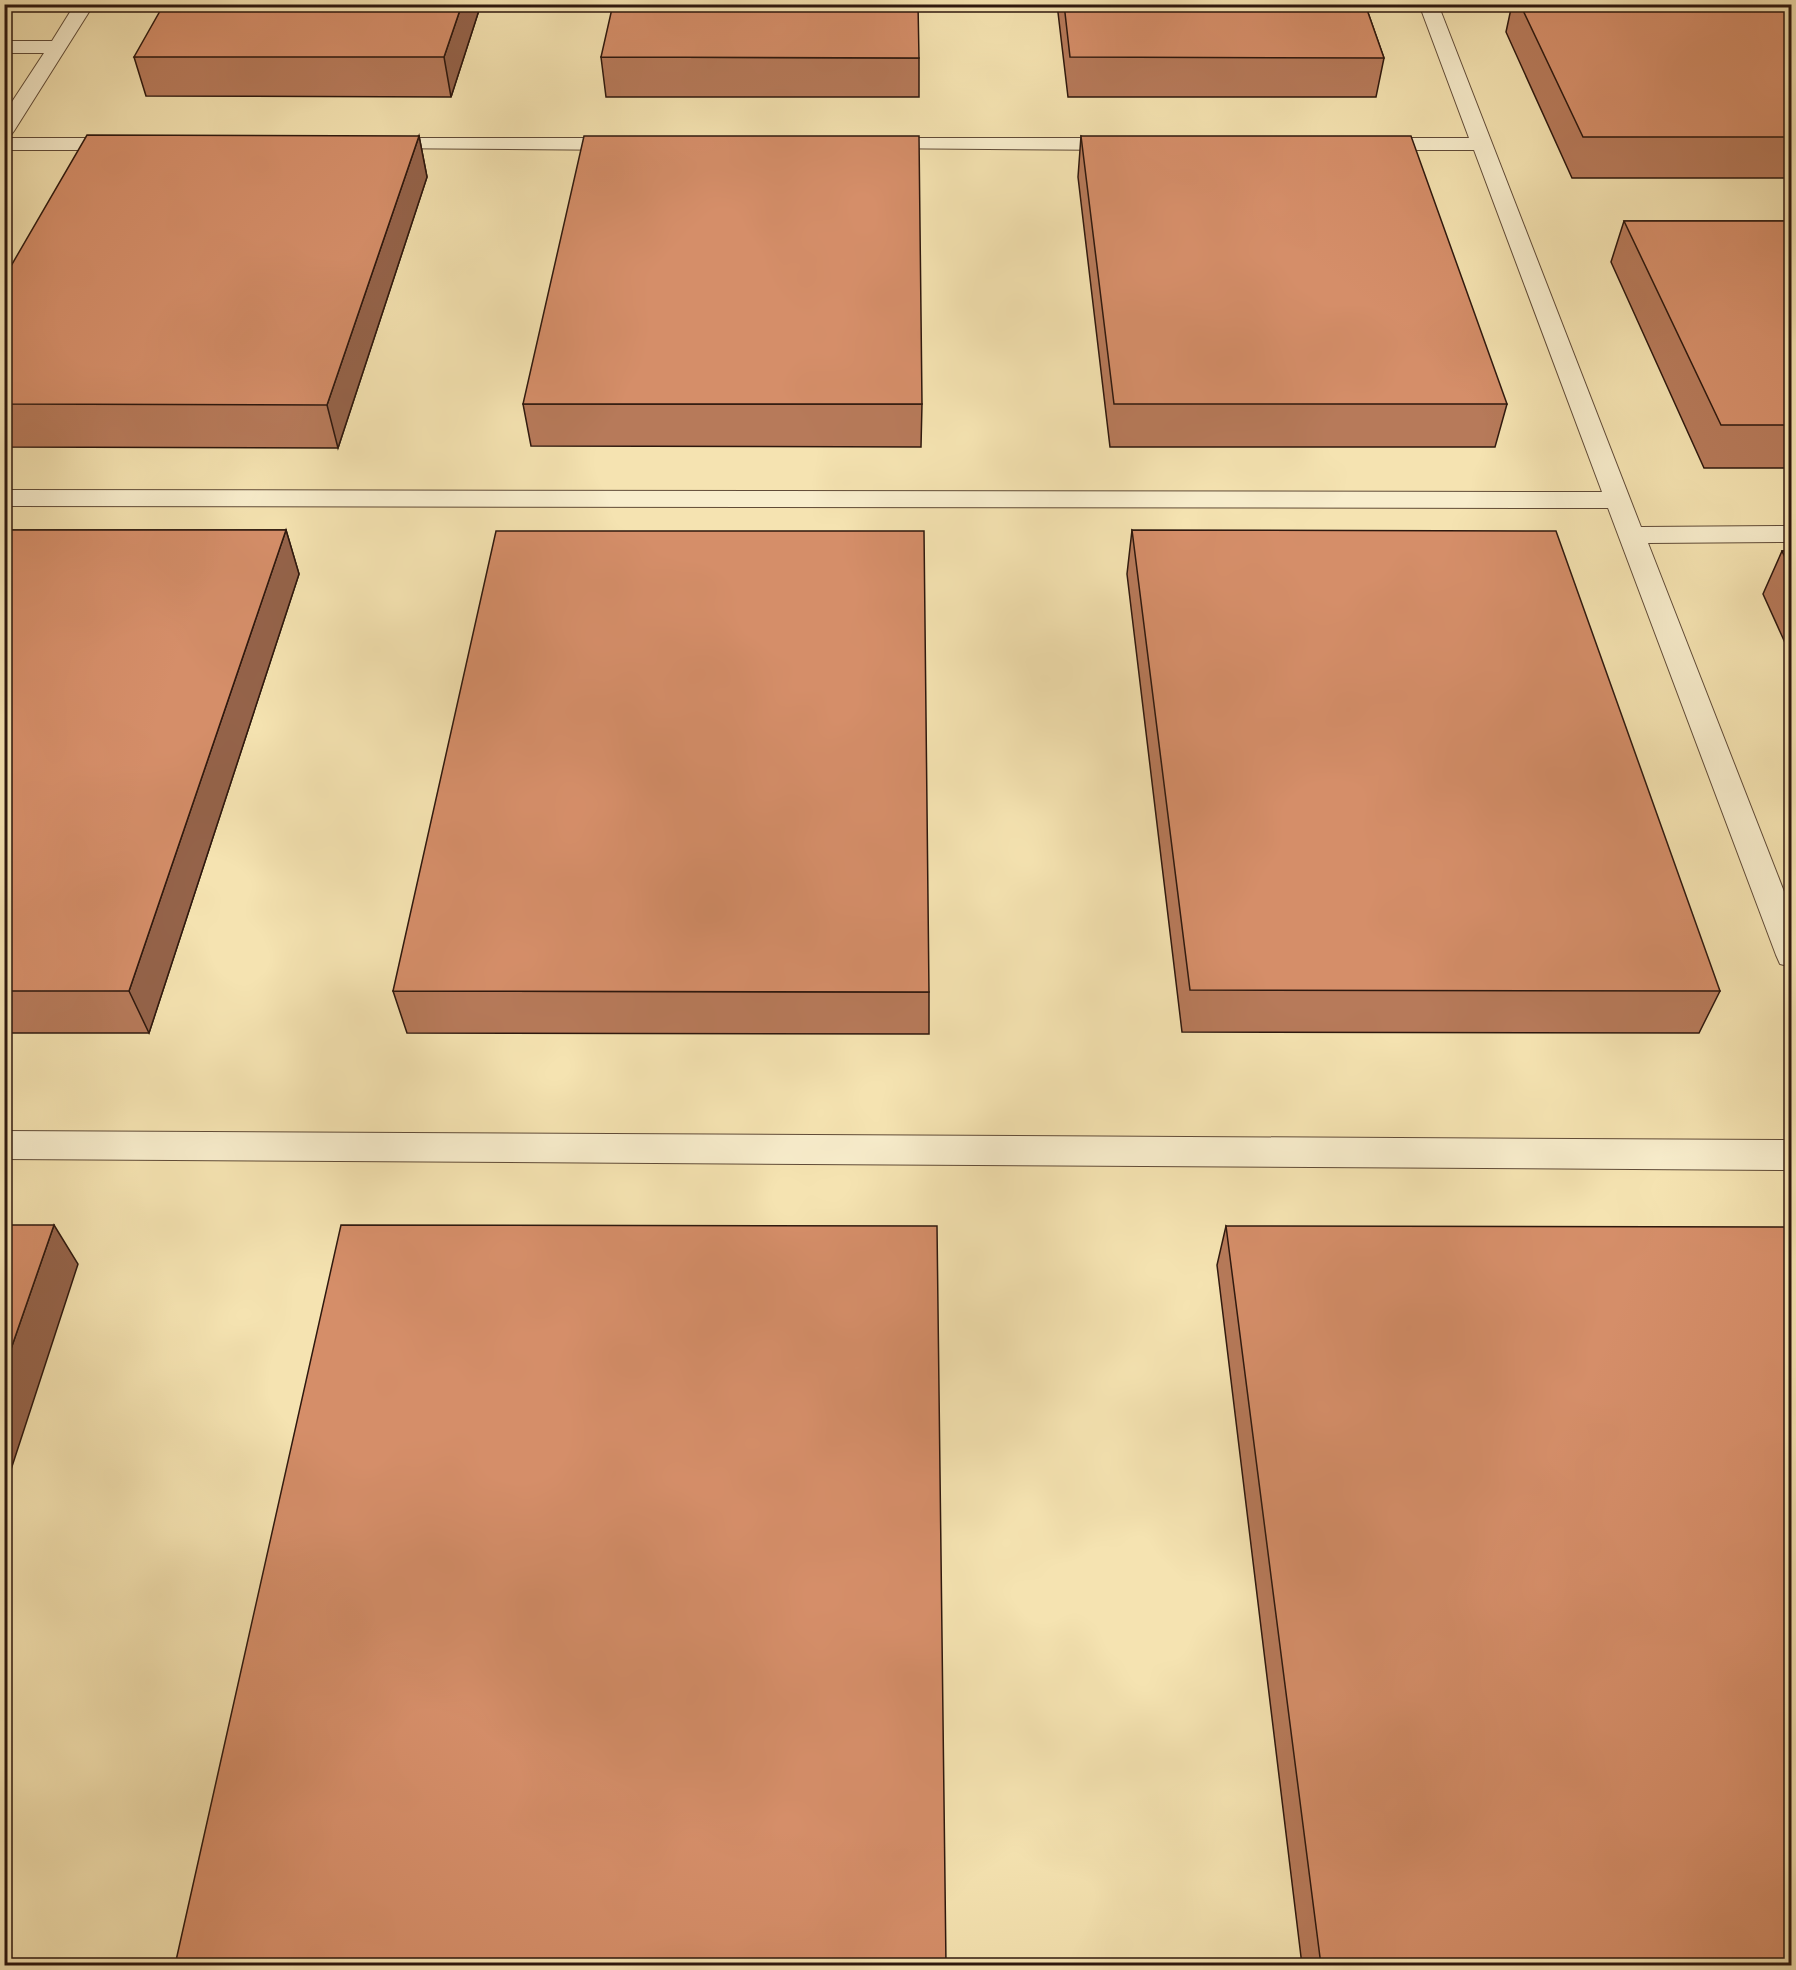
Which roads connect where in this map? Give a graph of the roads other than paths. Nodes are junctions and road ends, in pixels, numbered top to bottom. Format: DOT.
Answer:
graph roads {
  1 [pos="85,4"];
  2 [pos="1428,4"];
  3 [pos="58,46"];
  4 [pos="4,47"];
  5 [pos="4,131"];
  6 [pos="4,144"];
  7 [pos="147,144"];
  8 [pos="350,144"];
  9 [pos="648,144"];
  10 [pos="850,144"];
  11 [pos="1148,144"];
  12 [pos="1350,144"];
  13 [pos="1481,144"];
  14 [pos="4,498"];
  15 [pos="1618,500"];
  16 [pos="1791,534"];
  17 [pos="1631,535"];
  18 [pos="1791,955"];
  19 [pos="4,1145"];
  20 [pos="1791,1155"];
  1 -- 3 [label="lane"];
  2 -- 13 [label="lane"];
  3 -- 4 [label="lane"];
  3 -- 5 [label="lane"];
  6 -- 7 [label="lane"];
  8 -- 9 [label="lane"];
  10 -- 11 [label="lane"];
  12 -- 13 [label="lane"];
  13 -- 15 [label="lane"];
  14 -- 15 [label="lane"];
  15 -- 17 [label="lane"];
  16 -- 17 [label="lane"];
  17 -- 18 [label="lane"];
  19 -- 20 [label="lane"];
}
